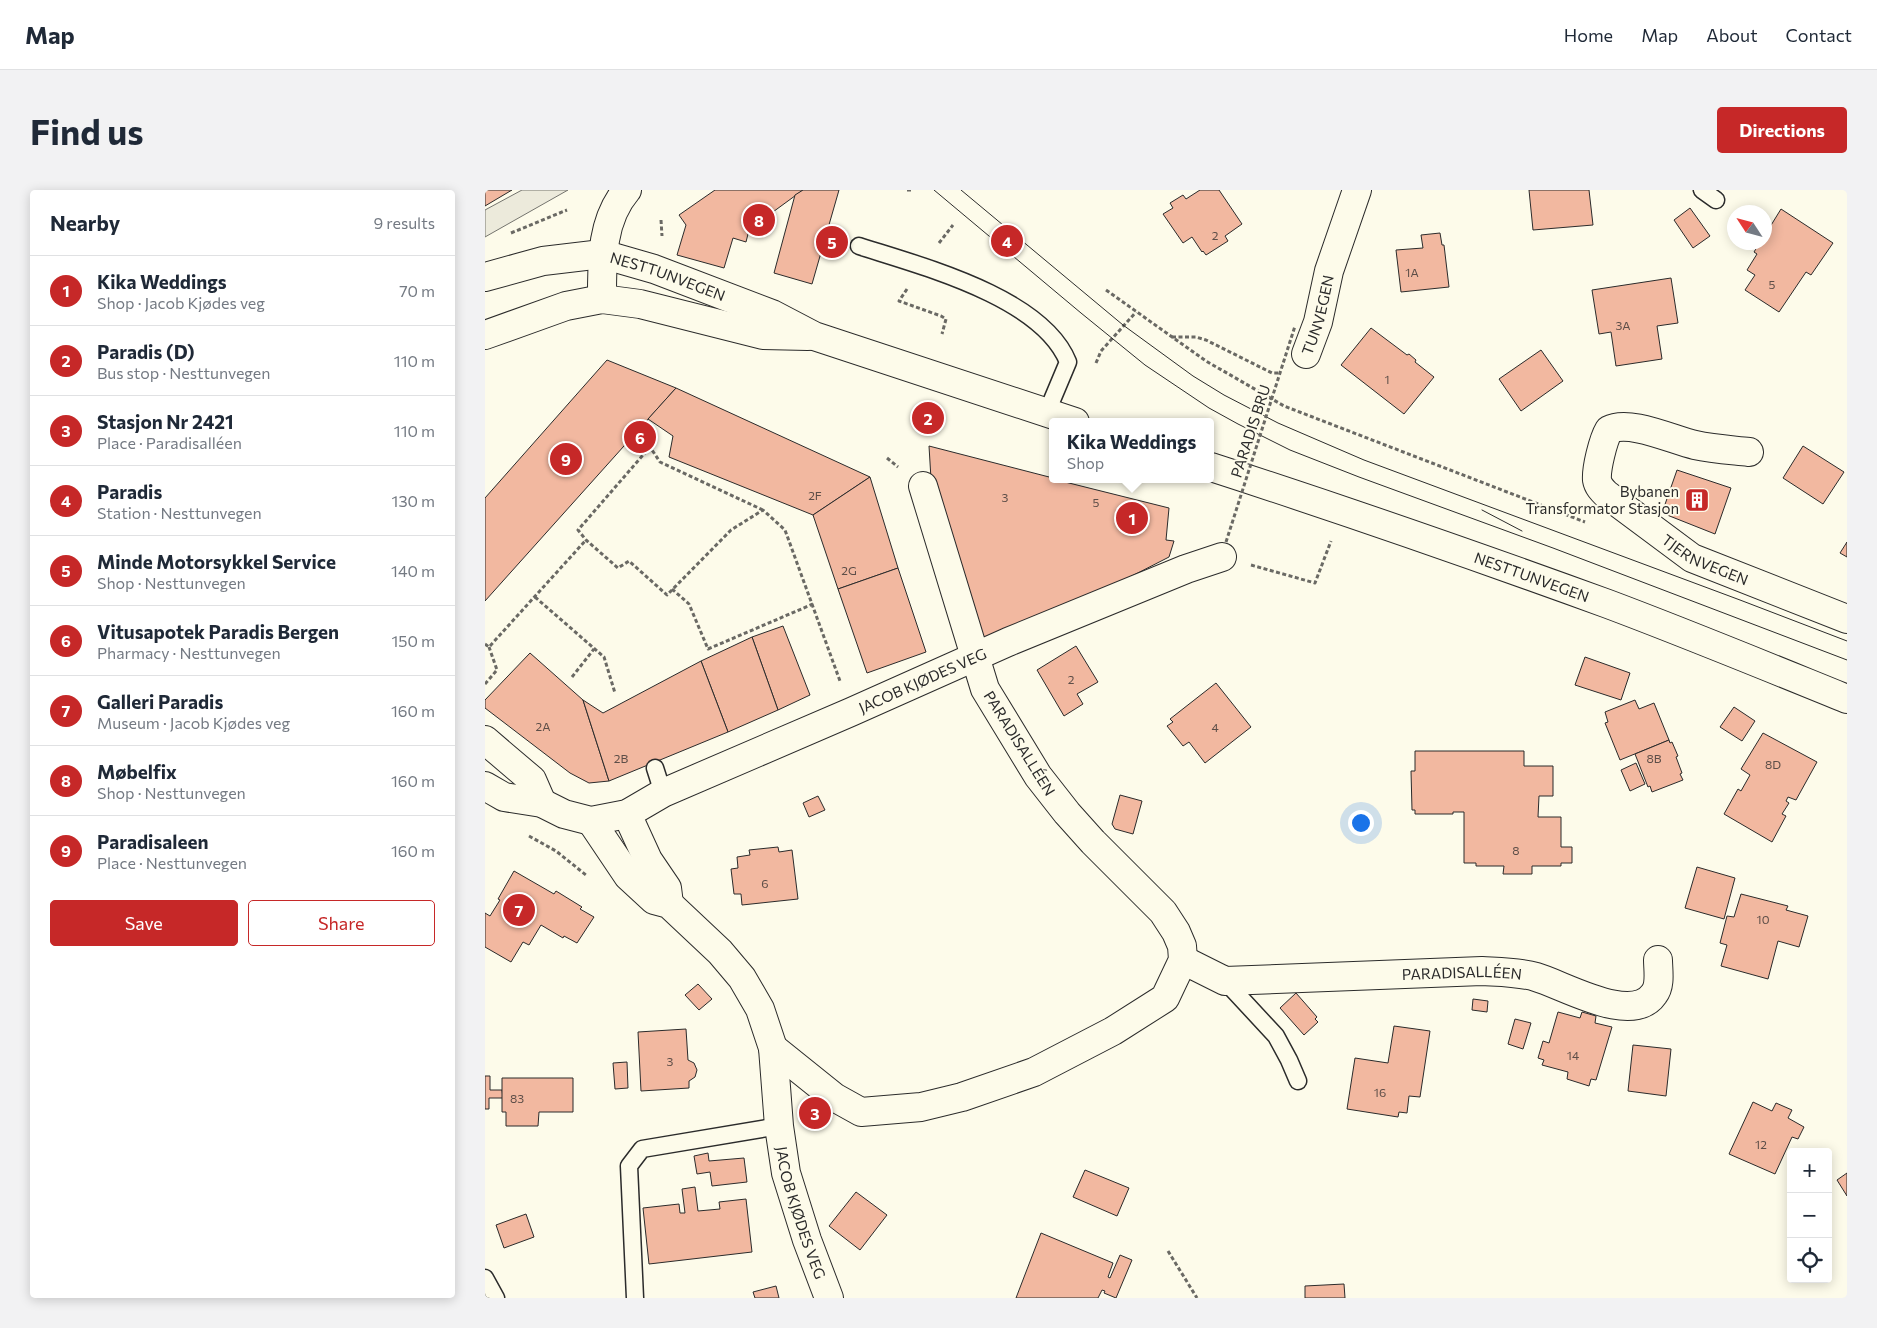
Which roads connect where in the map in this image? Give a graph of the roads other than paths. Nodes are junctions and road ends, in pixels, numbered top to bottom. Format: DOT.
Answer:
graph roads {
  1 [pos="627,190"];
  2 [pos="1357,190"];
  3 [pos="1702,190"];
  4 [pos="1716,200"];
  5 [pos="859,246"];
  6 [pos="602,254"];
  7 [pos="485,278"];
  8 [pos="602,299"];
  9 [pos="485,336"];
  10 [pos="814,336"];
  11 [pos="1306,354"];
  12 [pos="1047,412"];
  13 [pos="1064,418"];
  14 [pos="1749,452"];
  15 [pos="1214,467"];
  16 [pos="923,486"];
  17 [pos="1224,550"];
  18 [pos="1847,619"];
  19 [pos="975,658"];
  20 [pos="1847,699"];
  21 [pos="485,740"];
  22 [pos="655,768"];
  23 [pos="485,786"];
  24 [pos="663,793"];
  25 [pos="542,803"];
  26 [pos="627,814"];
  27 [pos="591,821"];
  28 [pos="669,904"];
  29 [pos="1183,960"];
  30 [pos="1657,960"];
  31 [pos="1225,981"];
  32 [pos="773,1048"];
  33 [pos="1299,1081"];
  34 [pos="779,1126"];
  35 [pos="485,1278"];
  36 [pos="496,1298"];
  37 [pos="635,1298"];
  38 [pos="829,1298"];
  1 -- 6 [label="street"];
  2 -- 11 [label="street, TUNVEGEN"];
  3 -- 4 [label="lane"];
  5 -- 12 [label="lane"];
  6 -- 7 [label="street, NESTTUNVEGEN"];
  6 -- 8 [label="street"];
  6 -- 10 [label="street, NESTTUNVEGEN"];
  8 -- 9 [label="street, NESTTUNVEGEN"];
  8 -- 10 [label="street, NESTTUNVEGEN"];
  10 -- 12 [label="street, NESTTUNVEGEN"];
  12 -- 13 [label="street, NESTTUNVEGEN"];
  14 -- 18 [label="street, TJERNVEGEN"];
  15 -- 20 [label="street, NESTTUNVEGEN"];
  16 -- 19 [label="street, PARADISALLÉEN"];
  17 -- 19 [label="street, JACOB KJØDES VEG"];
  19 -- 24 [label="street, JACOB KJØDES VEG"];
  19 -- 29 [label="street, PARADISALLÉEN"];
  21 -- 25 [label="street"];
  22 -- 24 [label="lane"];
  23 -- 25 [label="street, JACOB KJØDES VEG"];
  24 -- 26 [label="street, JACOB KJØDES VEG"];
  25 -- 27 [label="street, JACOB KJØDES VEG"];
  26 -- 27 [label="street, JACOB KJØDES VEG"];
  26 -- 28 [label="street"];
  27 -- 28 [label="street, JACOB KJØDES VEG"];
  28 -- 32 [label="street, JACOB KJØDES VEG"];
  29 -- 31 [label="street, PARADISALLÉEN"];
  29 -- 32 [label="street"];
  30 -- 31 [label="street, PARADISALLÉEN"];
  31 -- 33 [label="lane, PARADISALLÉEN"];
  32 -- 34 [label="street, JACOB KJØDES VEG"];
  34 -- 37 [label="lane, JACOB KJØDES VEG"];
  34 -- 38 [label="street, JACOB KJØDES VEG"];
  35 -- 36 [label="lane"];
}
